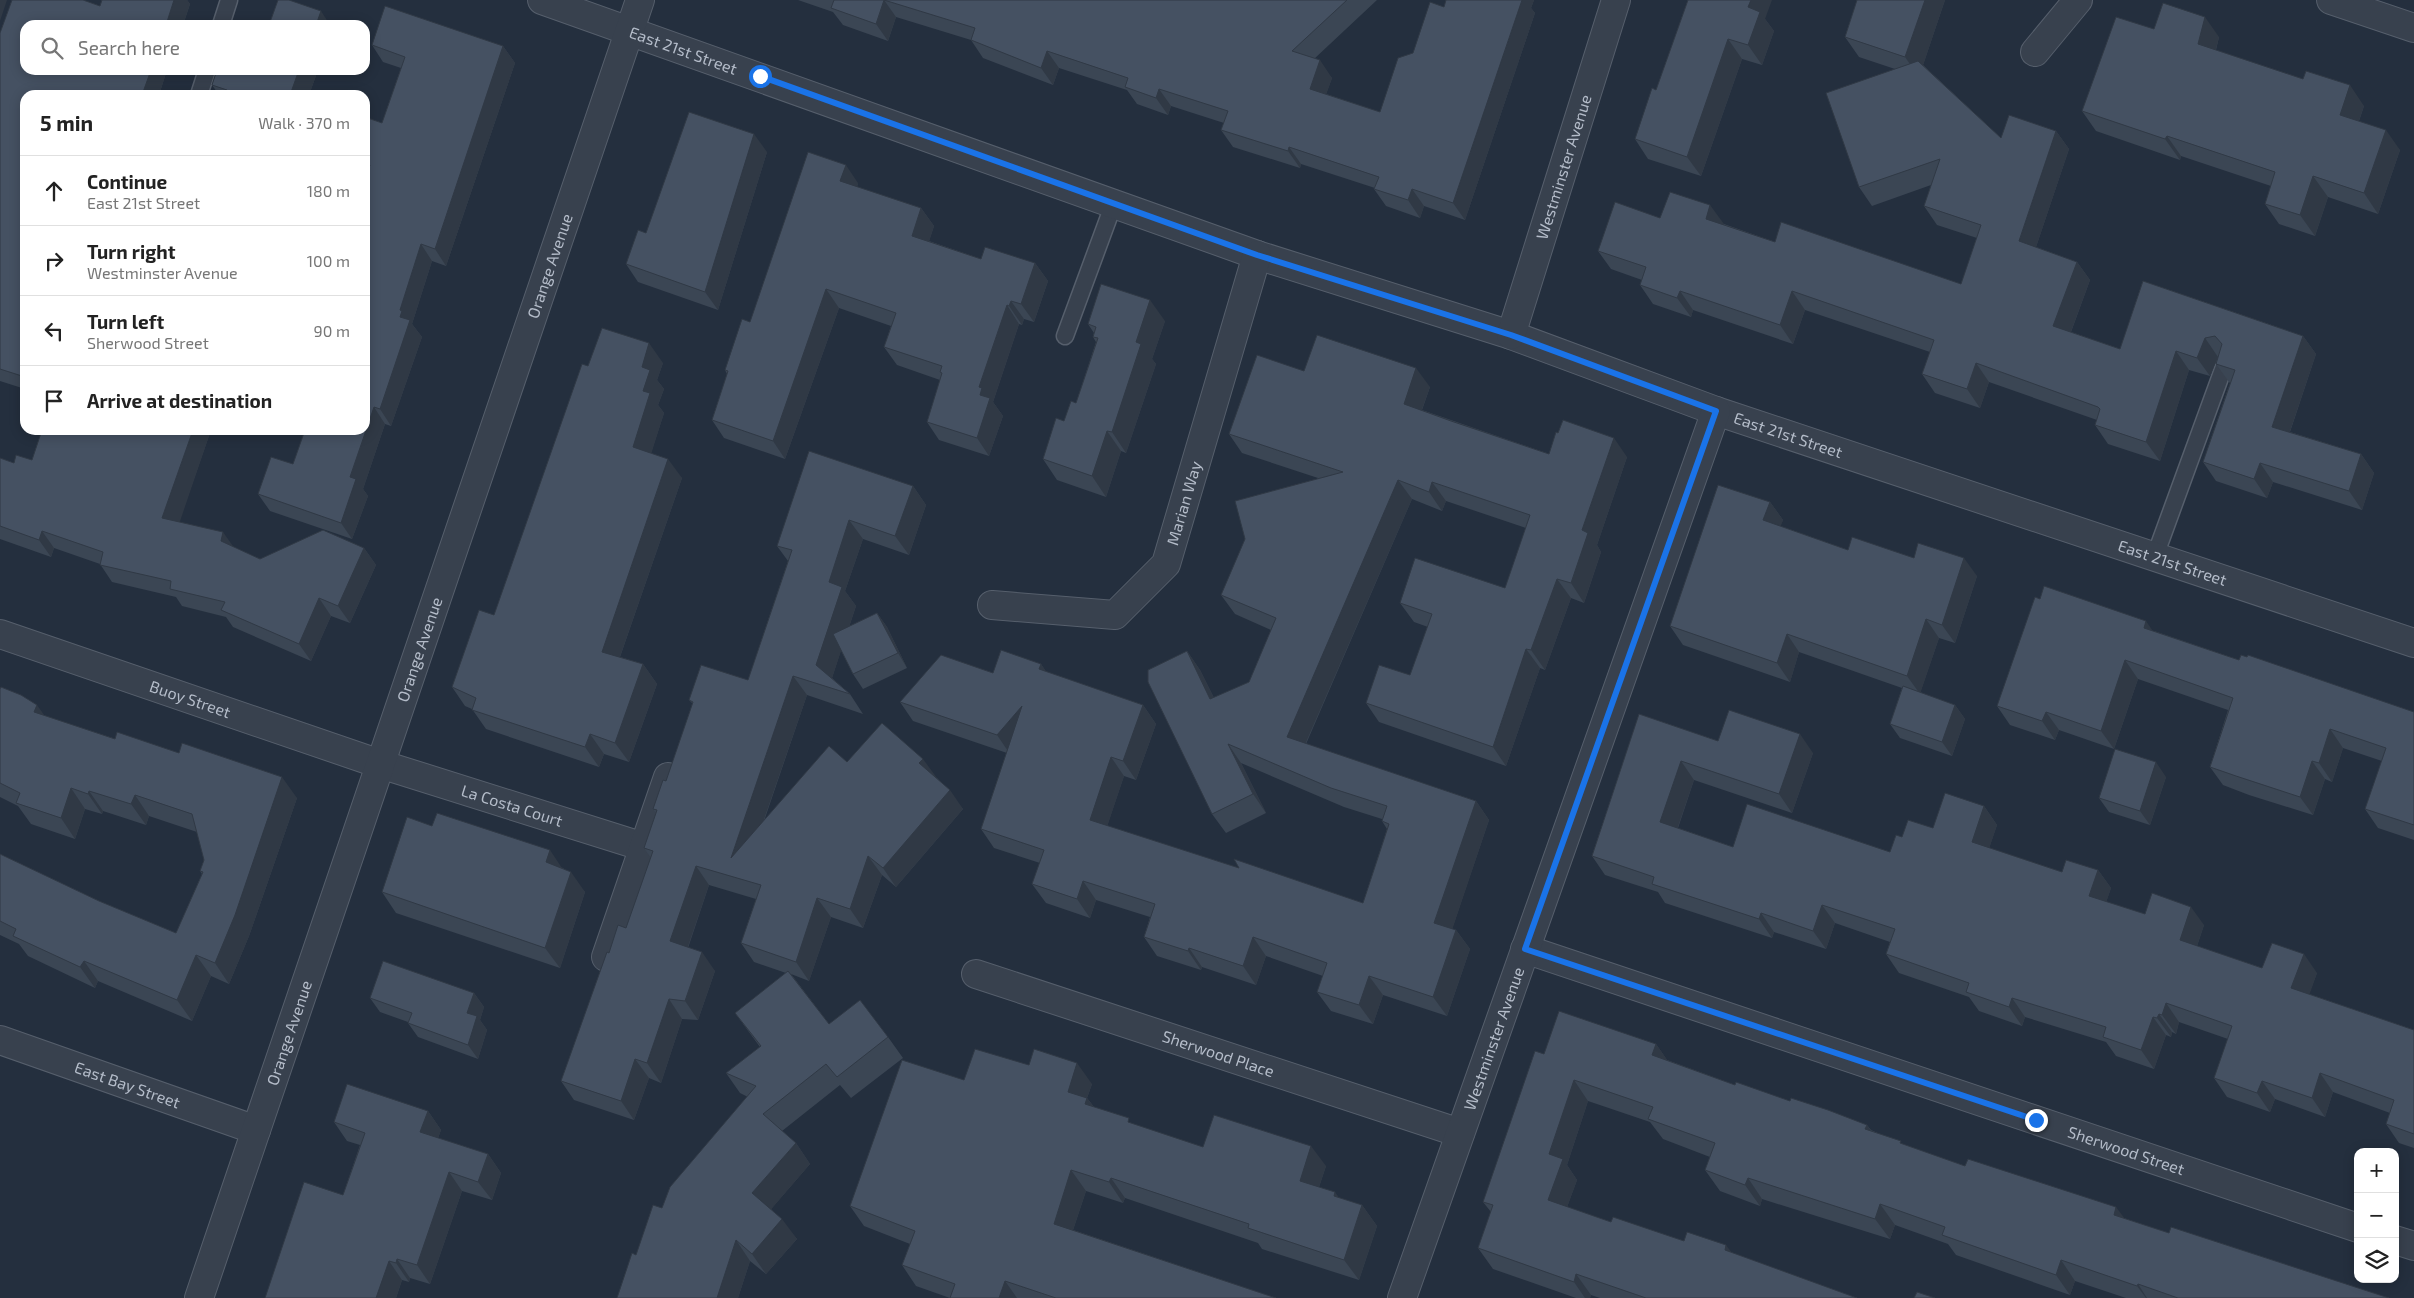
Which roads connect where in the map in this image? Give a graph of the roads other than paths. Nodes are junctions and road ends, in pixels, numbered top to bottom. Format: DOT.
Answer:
graph roads {
  1 [pos="229,0"];
  2 [pos="542,0"];
  3 [pos="640,0"];
  4 [pos="1616,0"];
  5 [pos="2078,0"];
  6 [pos="2331,0"];
  7 [pos="223,20"];
  8 [pos="2414,28"];
  9 [pos="630,30"];
  10 [pos="2035,52"];
  11 [pos="205,75"];
  12 [pos="201,90"];
  13 [pos="1114,203"];
  14 [pos="1257,255"];
  15 [pos="1511,335"];
  16 [pos="1065,336"];
  17 [pos="2225,364"];
  18 [pos="1716,411"];
  19 [pos="2155,556"];
  20 [pos="992,605"];
  21 [pos="0,634"];
  22 [pos="2414,643"];
  23 [pos="677,749"];
  24 [pos="380,764"];
  25 [pos="644,847"];
  26 [pos="1525,949"];
  27 [pos="606,957"];
  28 [pos="976,974"];
  29 [pos="0,1040"];
  30 [pos="256,1130"];
  31 [pos="1460,1133"];
  32 [pos="2354,1227"];
  33 [pos="2399,1241"];
  34 [pos="2414,1246"];
  35 [pos="199,1298"];
  36 [pos="1402,1298"];
  1 -- 7 [label="lane"];
  2 -- 9 [label="street, East 21st Street"];
  3 -- 9 [label="street, Orange Avenue"];
  4 -- 15 [label="street, Westminster Avenue"];
  5 -- 10 [label="street"];
  6 -- 8 [label="street"];
  9 -- 13 [label="street, East 21st Street"];
  9 -- 24 [label="street, Orange Avenue"];
  11 -- 12 [label="lane"];
  13 -- 14 [label="street, East 21st Street"];
  13 -- 16 [label="lane"];
  14 -- 15 [label="street, East 21st Street"];
  14 -- 20 [label="street, Marian Way"];
  15 -- 18 [label="street, East 21st Street"];
  17 -- 19 [label="lane"];
  18 -- 19 [label="street, East 21st Street"];
  18 -- 26 [label="street, Westminster Avenue"];
  19 -- 22 [label="street, East 21st Street"];
  21 -- 24 [label="street, Buoy Street"];
  23 -- 25 [label="street"];
  24 -- 25 [label="street, La Costa Court"];
  24 -- 30 [label="street, Orange Avenue"];
  25 -- 27 [label="street"];
  26 -- 31 [label="street, Westminster Avenue"];
  26 -- 32 [label="street, Sherwood Street"];
  28 -- 31 [label="street, Sherwood Place"];
  29 -- 30 [label="street, East Bay Street"];
  30 -- 35 [label="street, Orange Avenue"];
  31 -- 36 [label="street, Westminster Avenue"];
  33 -- 34 [label="street"];
}
